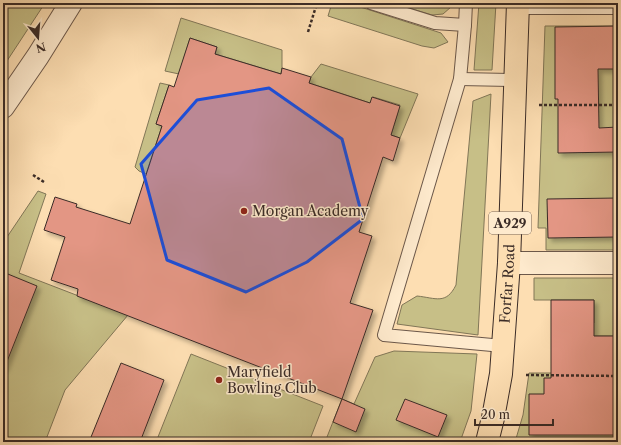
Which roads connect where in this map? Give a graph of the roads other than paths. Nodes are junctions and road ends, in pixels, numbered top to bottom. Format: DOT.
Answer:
graph roads {
  1 [pos="71,3"];
  2 [pos="372,3"];
  3 [pos="466,3"];
  4 [pos="518,3"];
  5 [pos="618,3"];
  6 [pos="465,25"];
  7 [pos="460,79"];
  8 [pos="516,80"];
  9 [pos="3,107"];
  10 [pos="509,263"];
  11 [pos="618,263"];
  12 [pos="503,346"];
  13 [pos="487,442"];
  1 -- 9 [label="street"];
  2 -- 6 [label="lane"];
  3 -- 6 [label="lane"];
  4 -- 5 [label="street"];
  4 -- 8 [label="main road, Forfar Road / A929"];
  6 -- 7 [label="lane"];
  7 -- 8 [label="lane"];
  7 -- 12 [label="lane"];
  8 -- 10 [label="main road, Forfar Road / A929"];
  10 -- 11 [label="street"];
  10 -- 12 [label="main road, Forfar Road / A929"];
  12 -- 13 [label="main road, Forfar Road / A929"];
}
